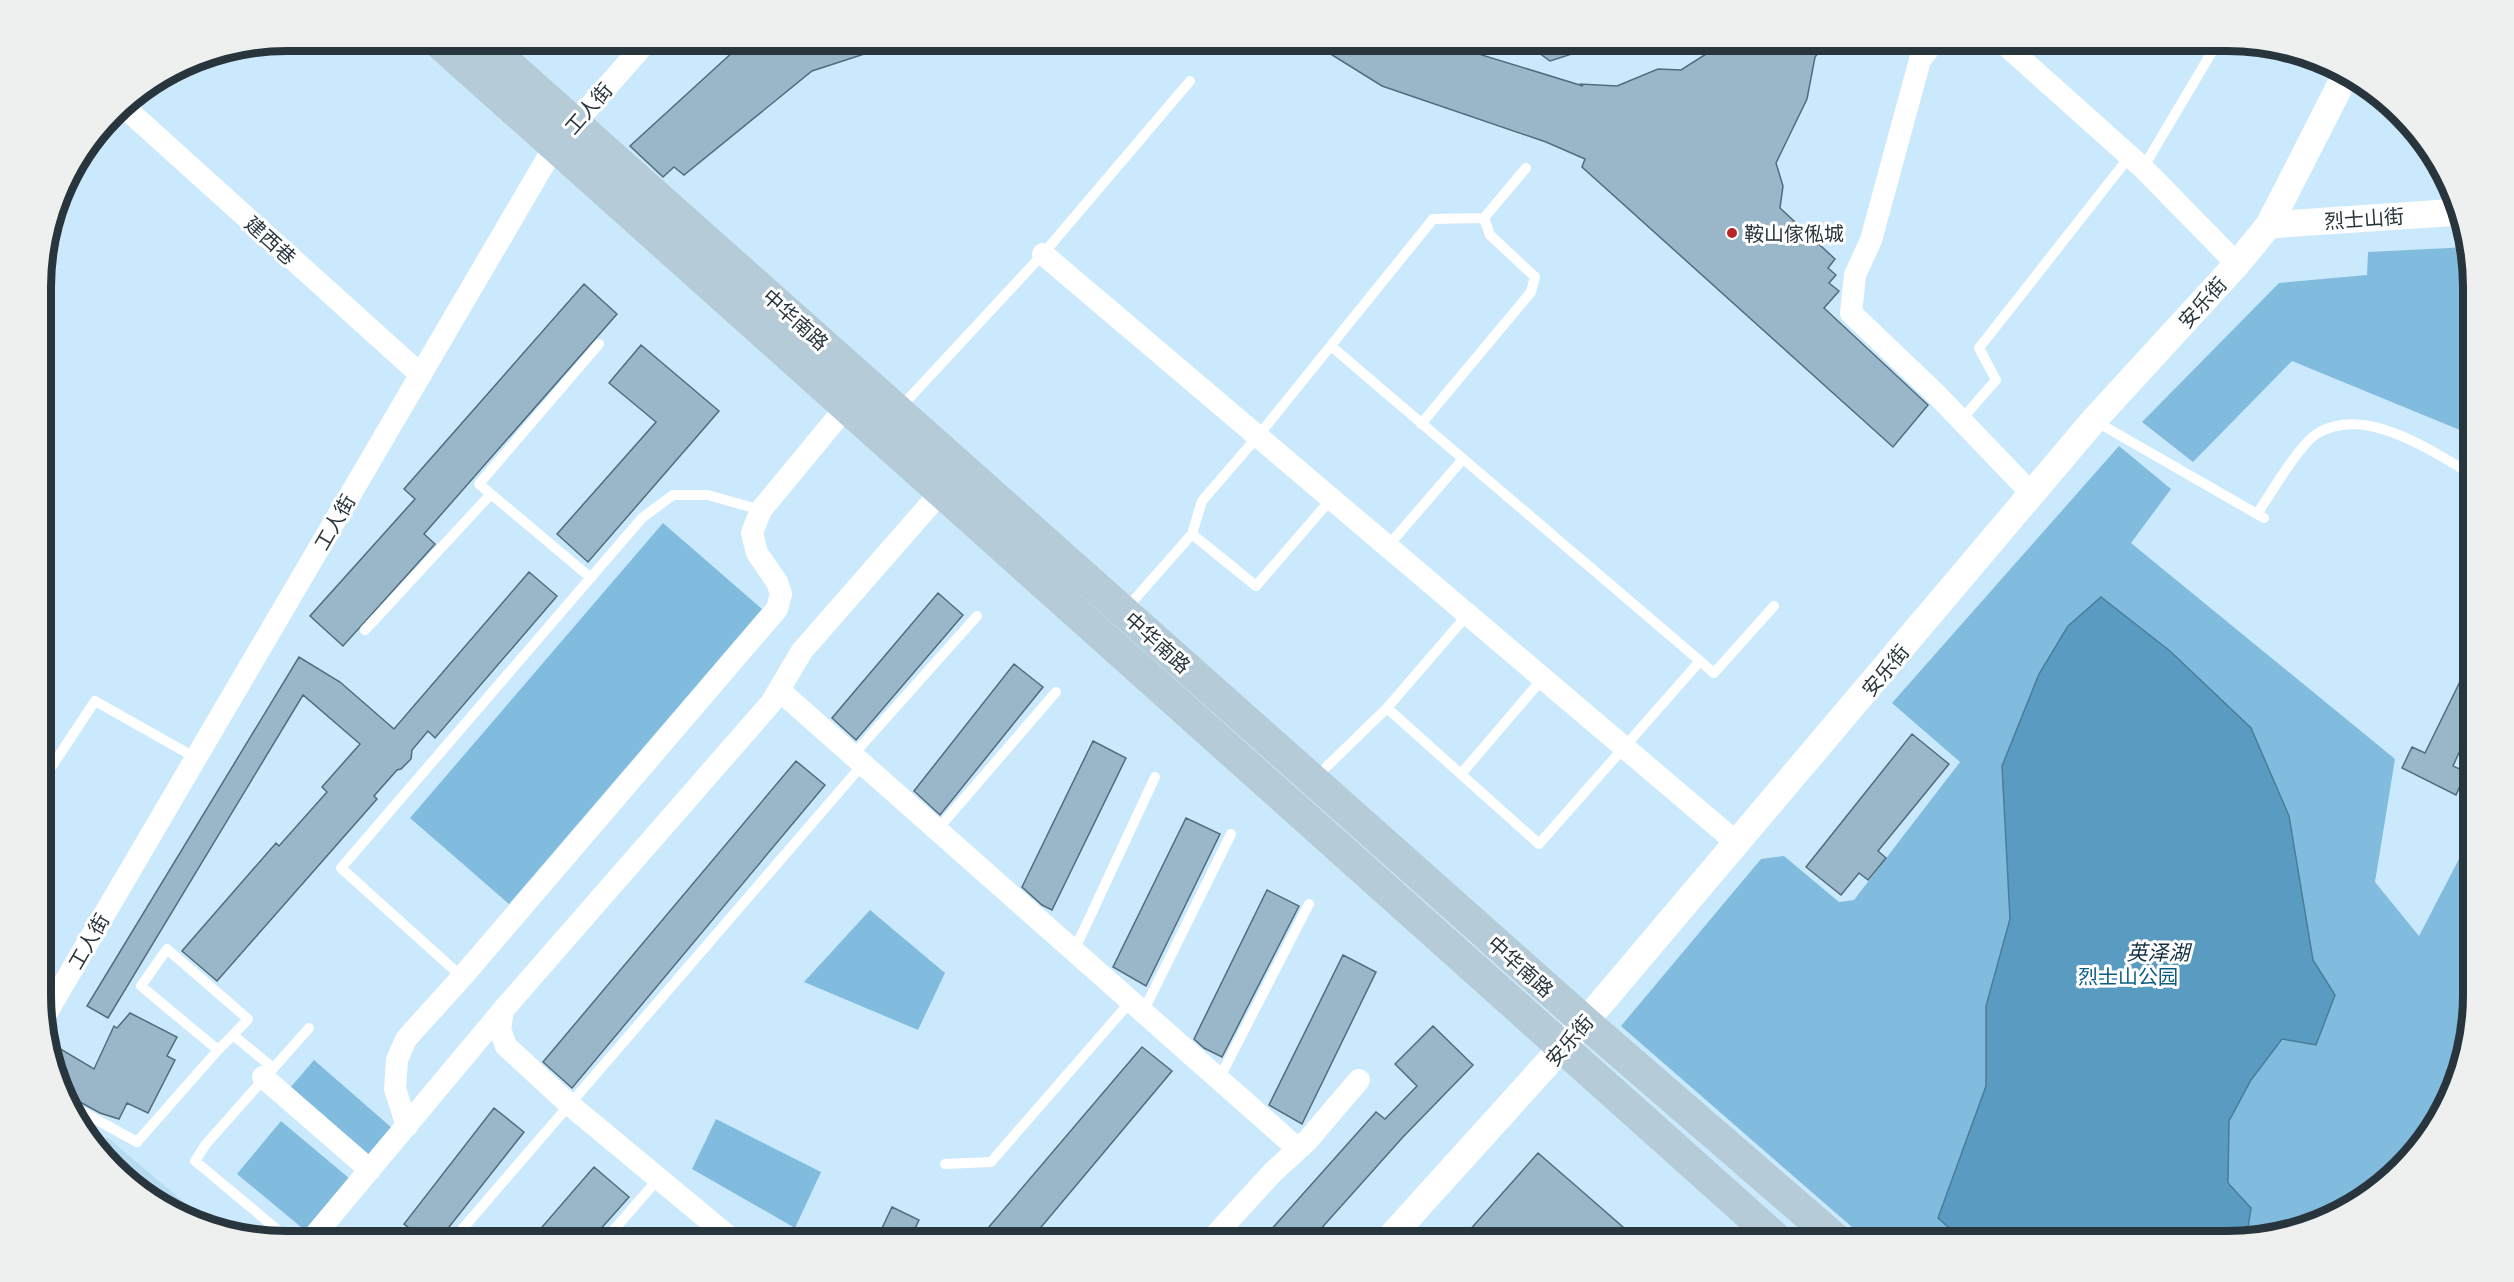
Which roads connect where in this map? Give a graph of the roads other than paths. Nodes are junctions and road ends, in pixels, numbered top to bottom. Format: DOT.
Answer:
graph roads {
  1 [pos="448,51"];
  2 [pos="494,51"];
  3 [pos="638,51"];
  4 [pos="1927,51"];
  5 [pos="2012,51"];
  6 [pos="2211,51"];
  7 [pos="1190,81"];
  8 [pos="2342,81"];
  9 [pos="129,112"];
  10 [pos="576,122"];
  11 [pos="554,147"];
  12 [pos="2136,162"];
  13 [pos="1526,168"];
  14 [pos="2451,213"];
  15 [pos="1484,218"];
  16 [pos="2268,225"];
  17 [pos="1043,254"];
  18 [pos="2237,264"];
  19 [pos="599,344"];
  20 [pos="1330,346"];
  21 [pos="420,375"];
  22 [pos="846,407"];
  23 [pos="898,410"];
  24 [pos="1961,420"];
  25 [pos="2094,420"];
  26 [pos="1421,424"];
  27 [pos="1258,436"];
  28 [pos="1462,459"];
  29 [pos="2463,469"];
  30 [pos="941,492"];
  31 [pos="491,494"];
  32 [pos="2032,495"];
  33 [pos="1332,498"];
  34 [pos="761,510"];
  35 [pos="1192,534"];
  36 [pos="1388,546"];
  37 [pos="591,578"];
  38 [pos="1773,606"];
  39 [pos="1124,611"];
  40 [pos="1468,614"];
  41 [pos="977,615"];
  42 [pos="365,630"];
  43 [pos="1700,661"];
  44 [pos="1543,678"];
  45 [pos="779,690"];
  46 [pos="1056,692"];
  47 [pos="1388,708"];
  48 [pos="1623,746"];
  49 [pos="196,758"];
  50 [pos="858,759"];
  51 [pos="51,767"];
  52 [pos="1461,774"];
  53 [pos="1155,777"];
  54 [pos="1313,780"];
  55 [pos="937,830"];
  56 [pos="1231,834"];
  57 [pos="1737,843"];
  58 [pos="1309,904"];
  59 [pos="1074,951"];
  60 [pos="462,977"];
  61 [pos="52,1004"];
  62 [pos="1137,1006"];
  63 [pos="503,1010"];
  64 [pos="1585,1023"];
  65 [pos="309,1028"];
  66 [pos="233,1035"];
  67 [pos="506,1046"];
  68 [pos="1563,1048"];
  69 [pos="218,1050"];
  70 [pos="468,1052"];
  71 [pos="268,1072"];
  72 [pos="1219,1079"];
  73 [pos="1359,1080"];
  74 [pos="570,1105"];
  75 [pos="82,1112"];
  76 [pos="406,1126"];
  77 [pos="1298,1149"];
  78 [pos="945,1164"];
  79 [pos="369,1170"];
  80 [pos="659,1178"];
  81 [pos="277,1230"];
  82 [pos="319,1231"];
  83 [pos="461,1231"];
  84 [pos="613,1231"];
  85 [pos="722,1231"];
  86 [pos="1219,1231"];
  87 [pos="1396,1231"];
  88 [pos="1768,1231"];
  89 [pos="1826,1231"];
  1 -- 11 [label="main road, 中华南路"];
  2 -- 10 [label="main road, 中华南路"];
  3 -- 10 [label="street, 工人街"];
  4 -- 24 [label="street"];
  5 -- 12 [label="street"];
  6 -- 12 [label="lane"];
  7 -- 17 [label="lane"];
  8 -- 16 [label="street, 安乐街"];
  9 -- 21 [label="street, 建西巷"];
  10 -- 11 [label="street, 工人街"];
  10 -- 23 [label="main road, 中华南路"];
  11 -- 21 [label="street, 工人街"];
  11 -- 22 [label="main road, 中华南路"];
  12 -- 18 [label="street"];
  12 -- 24 [label="lane"];
  13 -- 15 [label="lane"];
  14 -- 16 [label="street, 烈士山街"];
  15 -- 20 [label="lane"];
  15 -- 26 [label="lane"];
  16 -- 18 [label="street, 安乐街"];
  17 -- 23 [label="lane"];
  17 -- 27 [label="street"];
  18 -- 25 [label="street, 安乐街"];
  19 -- 31 [label="lane"];
  20 -- 26 [label="lane"];
  20 -- 27 [label="lane"];
  21 -- 49 [label="street, 工人街"];
  22 -- 30 [label="main road, 中华南路"];
  22 -- 34 [label="street"];
  23 -- 39 [label="main road, 中华南路"];
  24 -- 32 [label="street"];
  25 -- 29 [label="lane"];
  25 -- 32 [label="street, 安乐街"];
  26 -- 28 [label="lane"];
  27 -- 33 [label="street"];
  27 -- 35 [label="lane"];
  28 -- 36 [label="lane"];
  28 -- 43 [label="lane"];
  30 -- 45 [label="street"];
  30 -- 68 [label="main road, 中华南路"];
  31 -- 37 [label="lane"];
  31 -- 42 [label="lane"];
  32 -- 57 [label="street, 安乐街"];
  33 -- 35 [label="lane"];
  33 -- 36 [label="street"];
  34 -- 37 [label="lane"];
  34 -- 60 [label="street"];
  35 -- 39 [label="lane"];
  36 -- 40 [label="street"];
  37 -- 60 [label="lane"];
  38 -- 43 [label="lane"];
  39 -- 54 [label="main road, 中华南路"];
  40 -- 44 [label="street"];
  40 -- 47 [label="lane"];
  41 -- 50 [label="lane"];
  43 -- 48 [label="lane"];
  44 -- 48 [label="street"];
  44 -- 52 [label="lane"];
  45 -- 50 [label="street"];
  45 -- 63 [label="street"];
  46 -- 55 [label="lane"];
  47 -- 52 [label="lane"];
  47 -- 54 [label="lane"];
  48 -- 52 [label="lane"];
  48 -- 57 [label="street"];
  49 -- 51 [label="lane"];
  49 -- 61 [label="street, 工人街"];
  50 -- 55 [label="street"];
  50 -- 74 [label="lane"];
  53 -- 59 [label="lane"];
  54 -- 64 [label="main road, 中华南路"];
  55 -- 59 [label="street"];
  56 -- 62 [label="lane"];
  57 -- 64 [label="street, 安乐街"];
  58 -- 72 [label="lane"];
  59 -- 62 [label="street"];
  60 -- 76 [label="street"];
  62 -- 72 [label="street"];
  62 -- 78 [label="lane"];
  63 -- 67 [label="street"];
  63 -- 70 [label="street"];
  64 -- 68 [label="street, 安乐街"];
  64 -- 89 [label="main road, 中华南路"];
  65 -- 71 [label="lane"];
  66 -- 69 [label="lane"];
  66 -- 69 [label="lane"];
  66 -- 71 [label="lane"];
  67 -- 70 [label="street"];
  67 -- 74 [label="street"];
  68 -- 87 [label="street, 安乐街"];
  68 -- 88 [label="main road, 中华南路"];
  69 -- 75 [label="lane"];
  70 -- 76 [label="street"];
  71 -- 79 [label="street"];
  71 -- 81 [label="lane"];
  72 -- 77 [label="street"];
  73 -- 77 [label="street"];
  74 -- 80 [label="street"];
  74 -- 83 [label="lane"];
  76 -- 79 [label="street"];
  77 -- 86 [label="street"];
  79 -- 82 [label="street"];
  80 -- 84 [label="lane"];
  80 -- 85 [label="street"];
}
